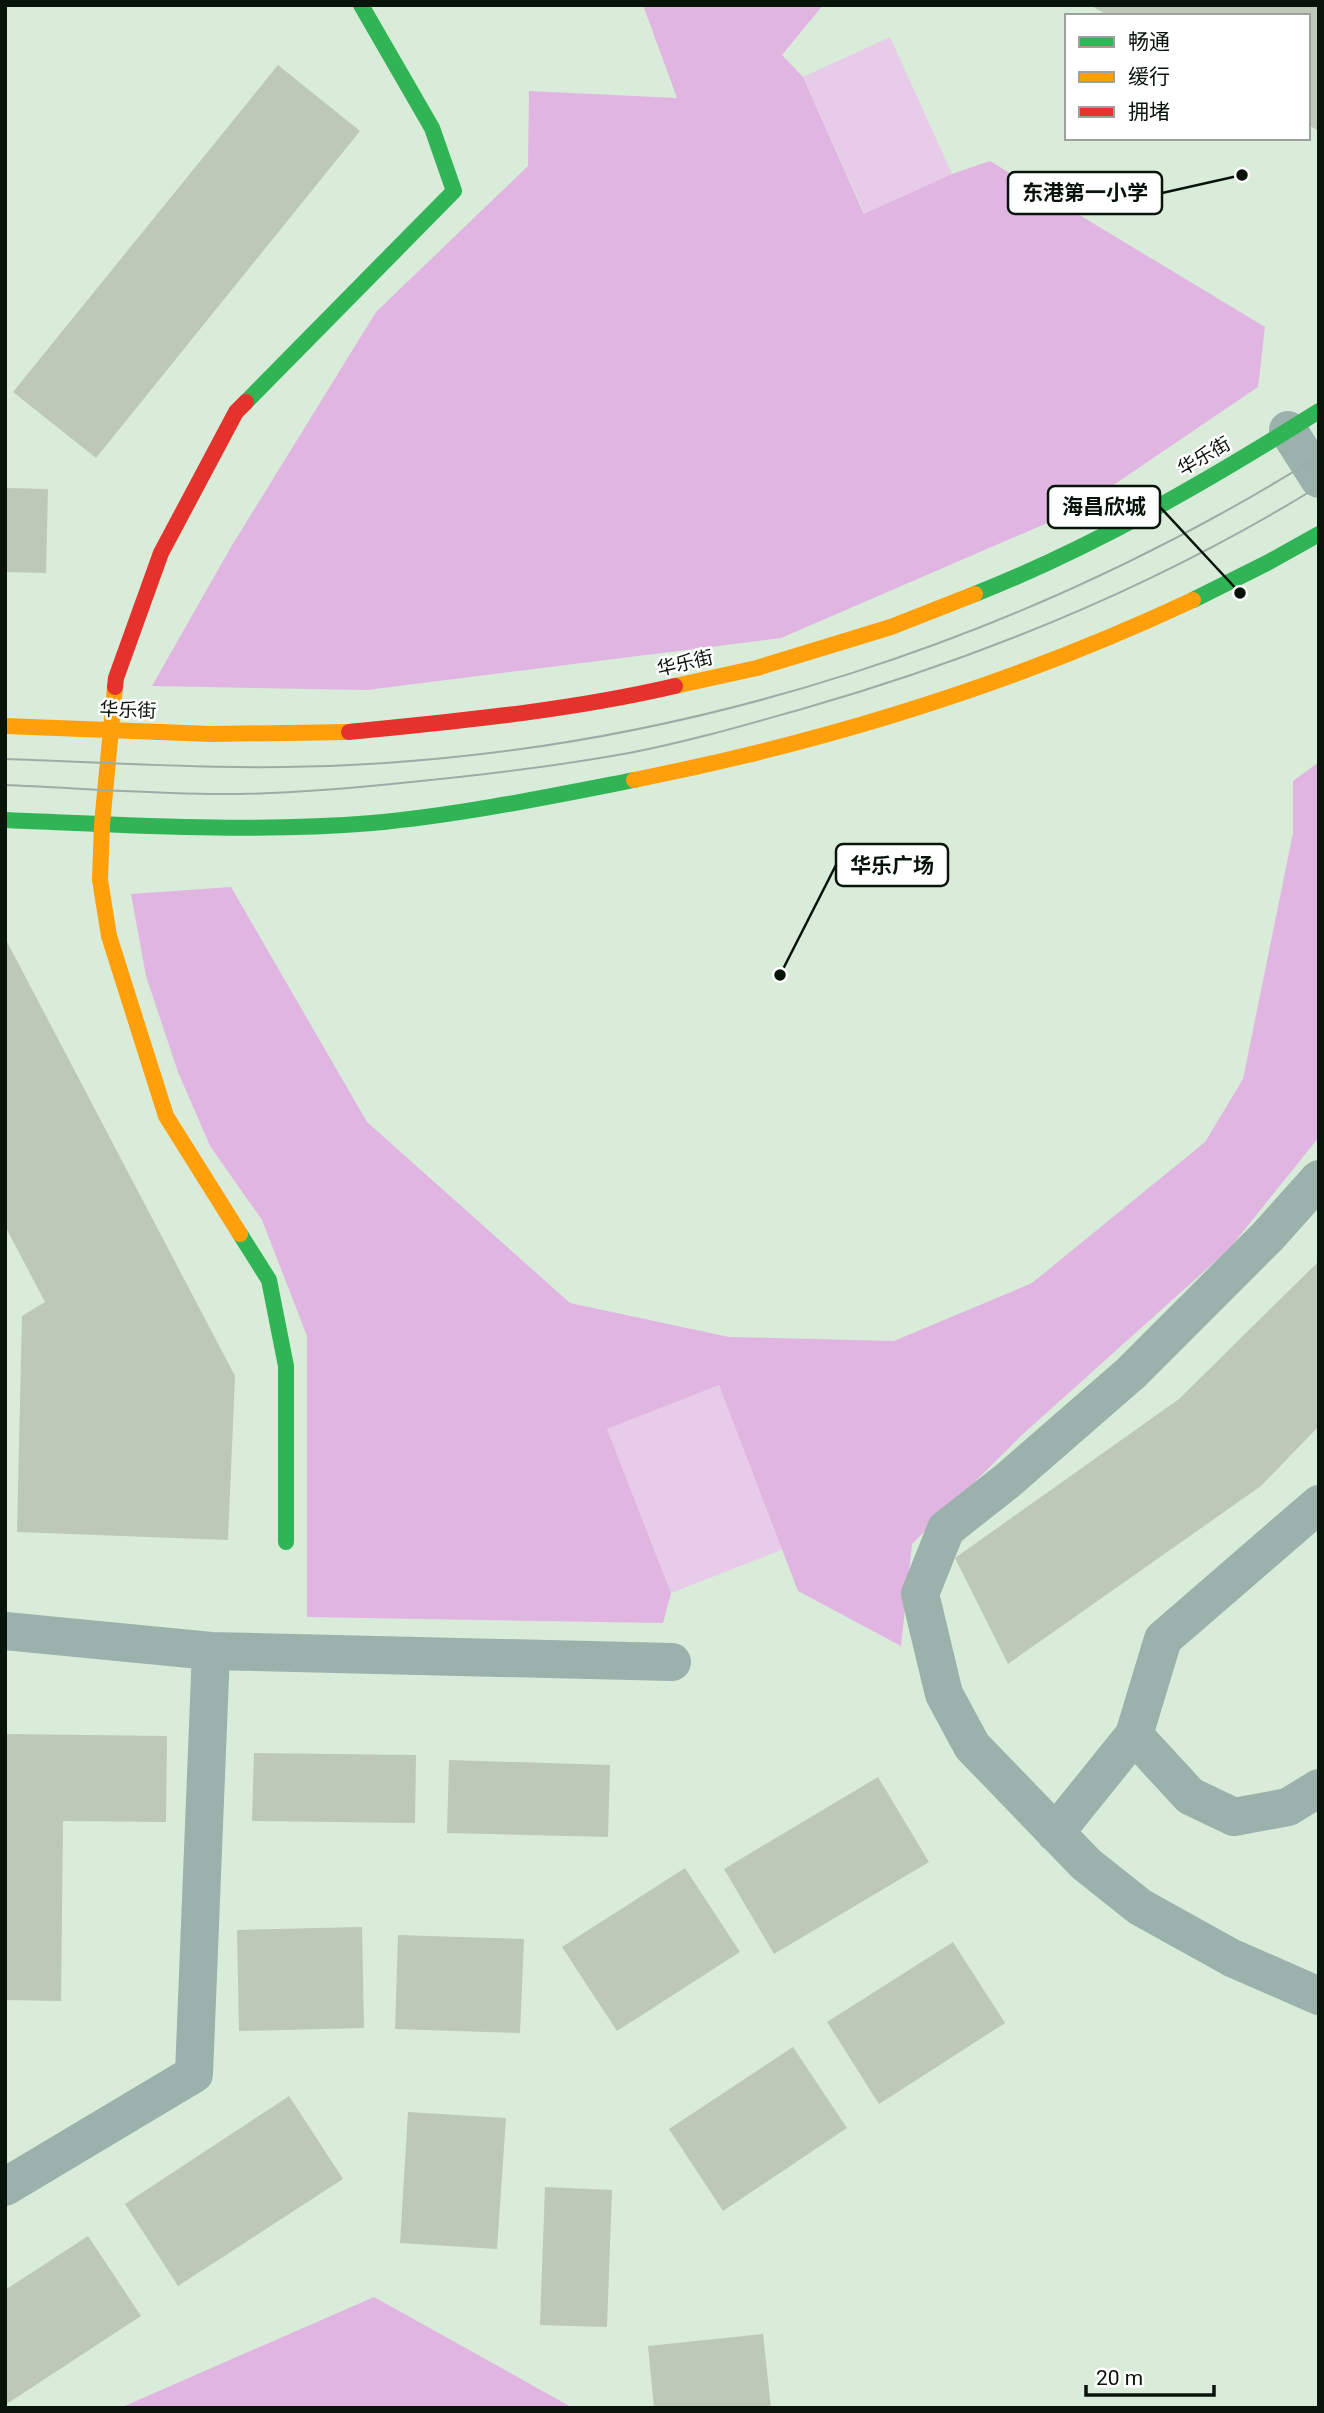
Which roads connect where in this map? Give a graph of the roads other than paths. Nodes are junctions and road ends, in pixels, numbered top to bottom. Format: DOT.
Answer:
graph roads {
  1 [pos="361,5"];
  2 [pos="1303,421"];
  3 [pos="1319,479"];
  4 [pos="1319,534"];
  5 [pos="5,726"];
  6 [pos="111,730"];
  7 [pos="5,820"];
  8 [pos="102,824"];
  9 [pos="1319,1179"];
  10 [pos="1319,1504"];
  11 [pos="286,1542"];
  12 [pos="5,1631"];
  13 [pos="211,1651"];
  14 [pos="672,1662"];
  15 [pos="1134,1734"];
  16 [pos="1319,1788"];
  17 [pos="1055,1833"];
  18 [pos="1319,1996"];
  19 [pos="5,2187"];
  1 -- 6 [label="main road"];
  2 -- 3 [label="street"];
  2 -- 6 [label="main road, 华乐街"];
  4 -- 8 [label="main road"];
  5 -- 6 [label="main road, 华乐街"];
  6 -- 8 [label="main road"];
  7 -- 8 [label="main road"];
  8 -- 11 [label="main road"];
  9 -- 17 [label="street"];
  10 -- 15 [label="street"];
  12 -- 13 [label="street"];
  13 -- 14 [label="street"];
  13 -- 19 [label="street"];
  15 -- 16 [label="street"];
  15 -- 17 [label="street"];
  17 -- 18 [label="street"];
}
